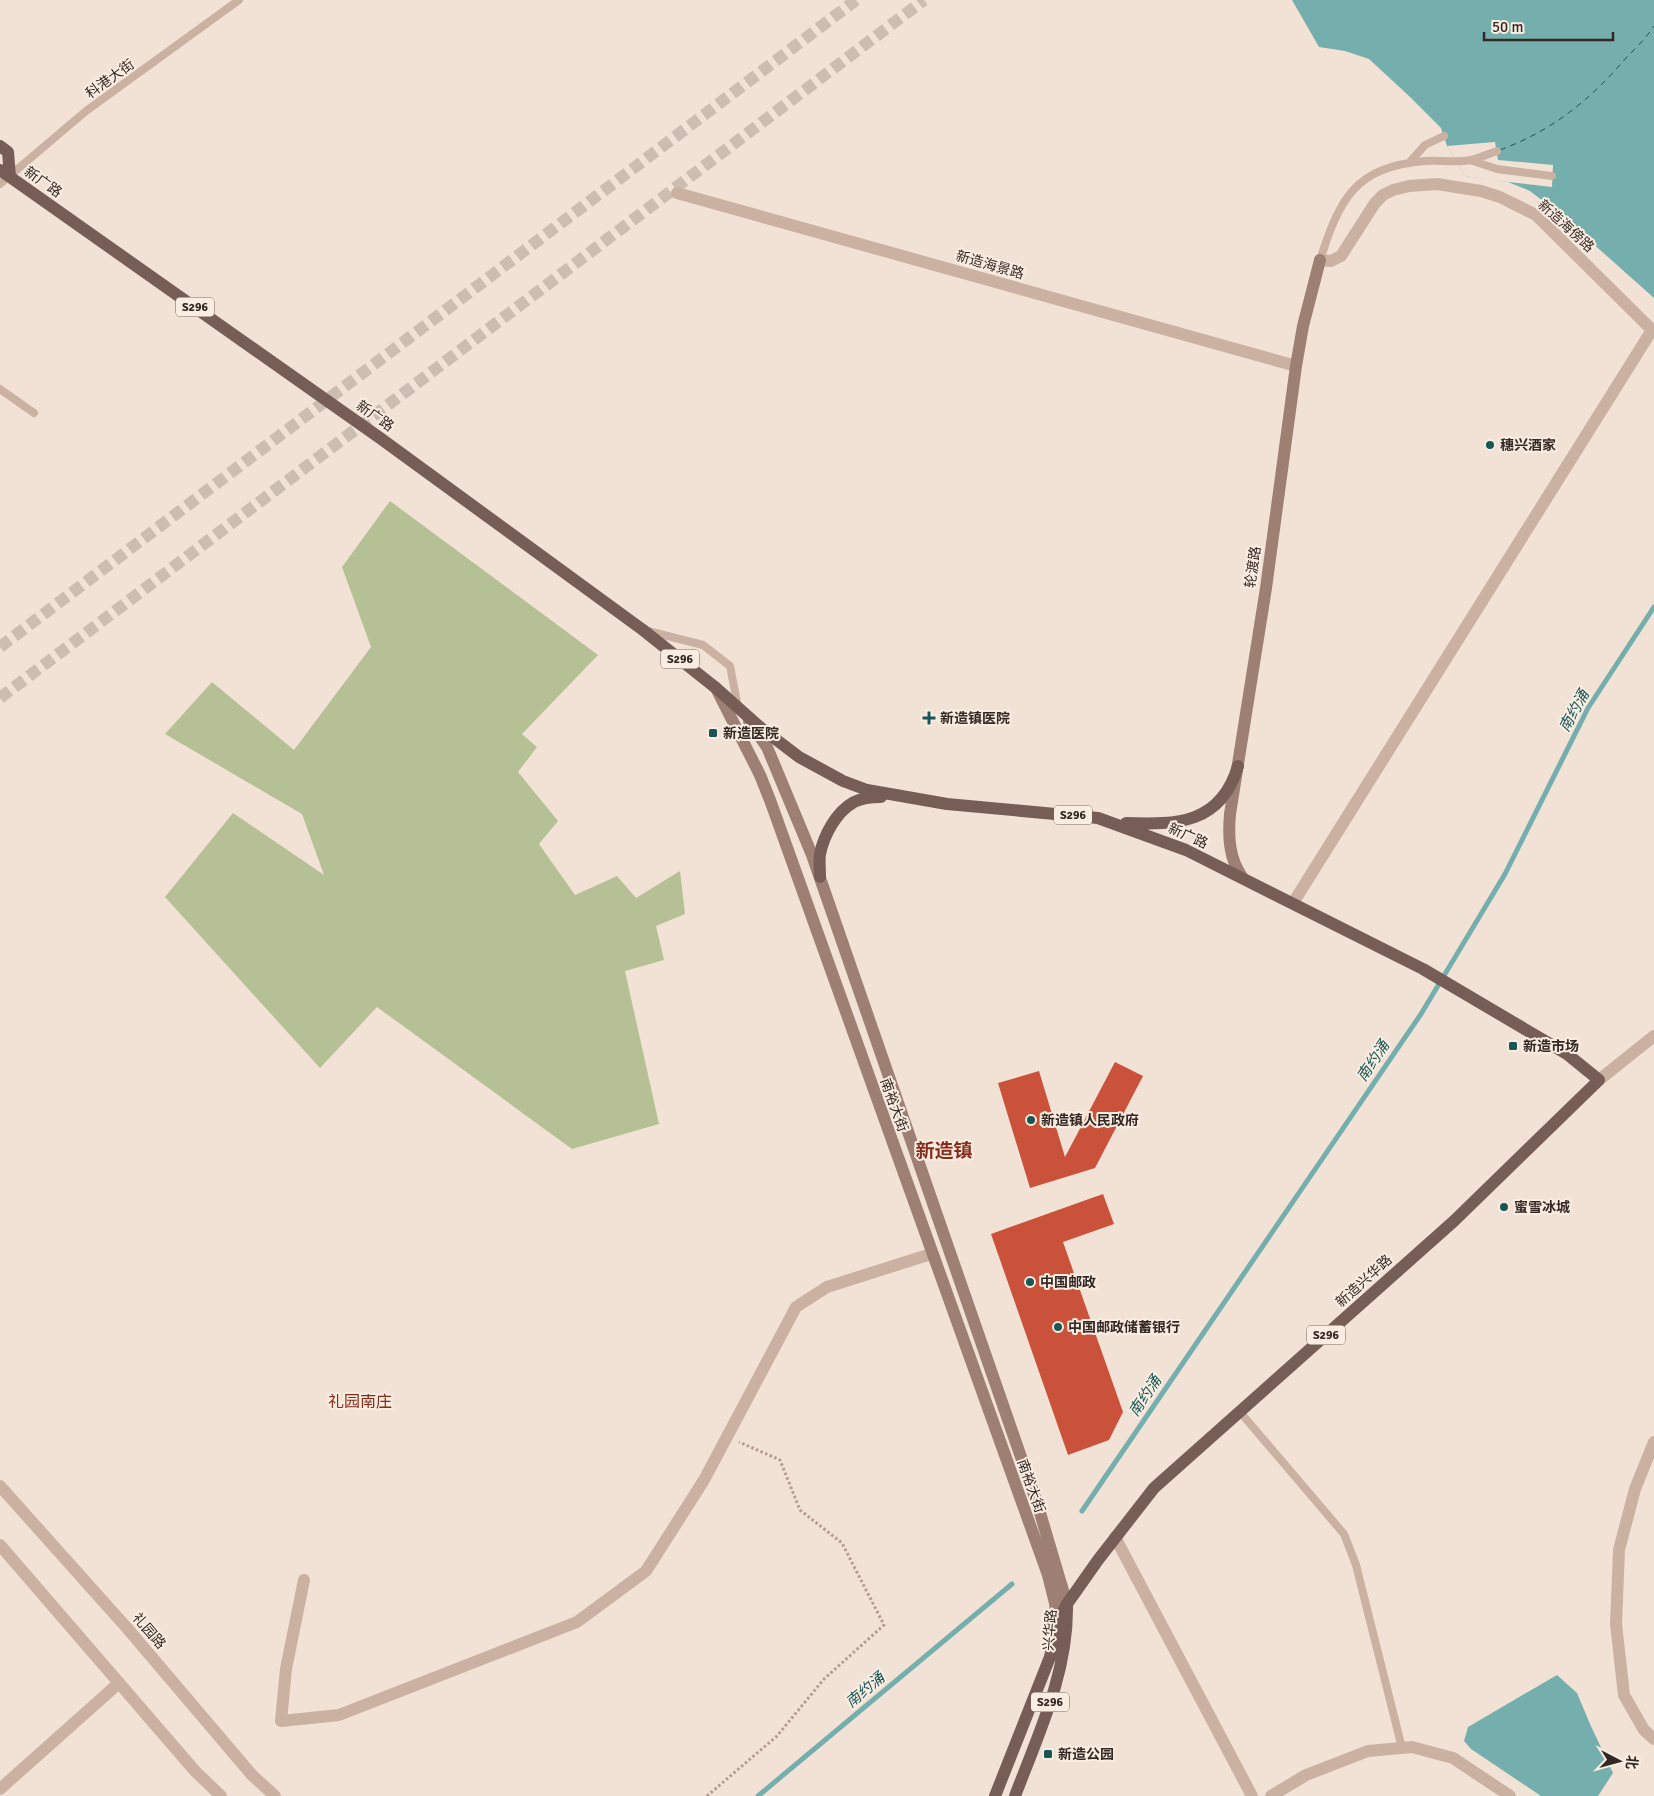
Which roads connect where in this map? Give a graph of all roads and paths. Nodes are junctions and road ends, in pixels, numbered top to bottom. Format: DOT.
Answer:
graph roads {
  1 [pos="239,0"];
  2 [pos="1444,136"];
  3 [pos="0,146"];
  4 [pos="1497,151"];
  5 [pos="1470,160"];
  6 [pos="1409,164"];
  7 [pos="1552,176"];
  8 [pos="3,177"];
  9 [pos="677,193"];
  10 [pos="1320,260"];
  11 [pos="1653,331"];
  12 [pos="1296,366"];
  13 [pos="0,389"];
  14 [pos="34,413"];
  15 [pos="643,630"];
  16 [pos="716,688"];
  17 [pos="738,707"];
  18 [pos="1238,766"];
  19 [pos="893,796"];
  20 [pos="1113,822"];
  21 [pos="820,877"];
  22 [pos="1242,877"];
  23 [pos="1293,903"];
  24 [pos="1654,1036"];
  25 [pos="1599,1080"];
  26 [pos="931,1254"];
  27 [pos="1240,1412"];
  28 [pos="727,1437"];
  29 [pos="1654,1442"];
  30 [pos="0,1486"];
  31 [pos="1115,1537"];
  32 [pos="0,1545"];
  33 [pos="304,1580"];
  34 [pos="1067,1604"];
  35 [pos="1057,1623"];
  36 [pos="119,1683"];
  37 [pos="1654,1738"];
  38 [pos="1402,1748"];
  39 [pos="0,1789"];
  40 [pos="221,1796"];
  41 [pos="275,1796"];
  42 [pos="707,1796"];
  43 [pos="995,1796"];
  44 [pos="1015,1796"];
  45 [pos="1252,1796"];
  46 [pos="1271,1796"];
  47 [pos="1510,1796"];
  1 -- 8 [label="lane, 科港大街"];
  2 -- 6 [label="lane"];
  3 -- 8 [label="main road"];
  4 -- 5 [label="lane"];
  5 -- 6 [label="lane"];
  5 -- 7 [label="lane"];
  6 -- 10 [label="lane"];
  8 -- 15 [label="main road, 新广路 / S296"];
  9 -- 12 [label="street, 新造海景路"];
  10 -- 11 [label="street, 新造海傍路"];
  10 -- 12 [label="main road, 轮渡路"];
  11 -- 23 [label="street"];
  12 -- 18 [label="main road, 轮渡路"];
  13 -- 14 [label="lane"];
  15 -- 16 [label="main road, 新广路 / S296"];
  15 -- 17 [label="lane"];
  16 -- 17 [label="main road, S296"];
  16 -- 26 [label="main road, 南裕大街"];
  17 -- 19 [label="main road, 新广路 / S296"];
  17 -- 21 [label="main road, 南裕大街"];
  18 -- 20 [label="main road"];
  18 -- 22 [label="main road, 轮渡路"];
  19 -- 20 [label="main road, 新广路 / S296"];
  19 -- 21 [label="main road"];
  20 -- 22 [label="main road, 新广路 / S296"];
  21 -- 34 [label="main road, 南裕大街"];
  22 -- 23 [label="main road, 新广路 / S296"];
  23 -- 25 [label="main road, 新广路 / S296"];
  24 -- 25 [label="street, 新造兴华路"];
  25 -- 27 [label="main road, 新造兴华路 / S296"];
  26 -- 28 [label="street"];
  26 -- 35 [label="main road, 南裕大街"];
  27 -- 31 [label="main road, 新造兴华路 / S296"];
  27 -- 38 [label="lane"];
  28 -- 33 [label="street"];
  28 -- 42 [label="path"];
  29 -- 37 [label="street"];
  30 -- 41 [label="street, 礼园路"];
  31 -- 34 [label="main road, 新造兴华路 / S296"];
  31 -- 45 [label="street"];
  32 -- 36 [label="street"];
  34 -- 35 [label="main road, 兴华路 / S296"];
  34 -- 44 [label="main road, 兴华路 / S296"];
  35 -- 43 [label="main road, 兴华路 / S296"];
  36 -- 39 [label="street"];
  36 -- 40 [label="street"];
  38 -- 46 [label="street"];
  38 -- 47 [label="street"];
}
